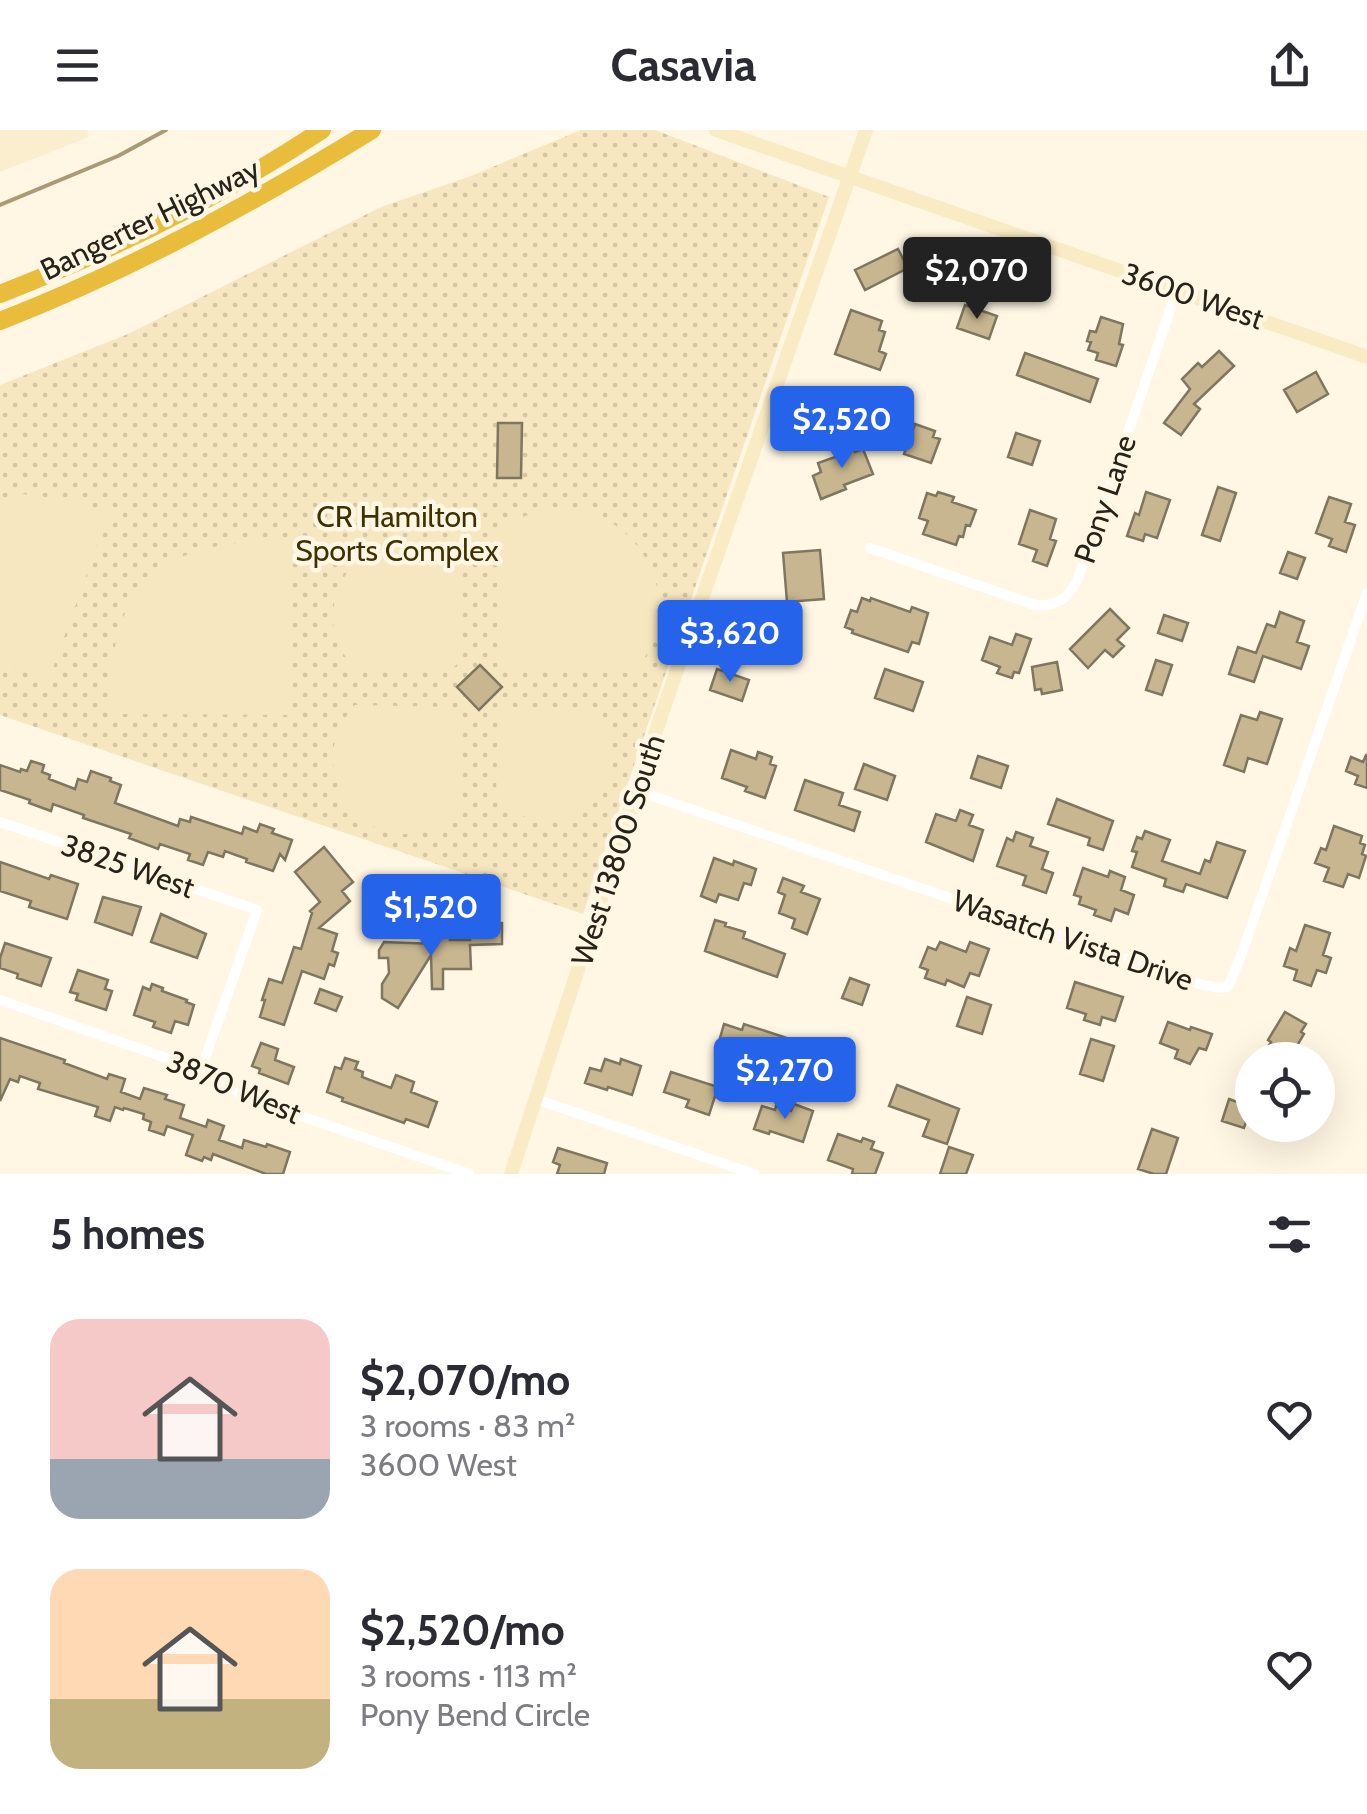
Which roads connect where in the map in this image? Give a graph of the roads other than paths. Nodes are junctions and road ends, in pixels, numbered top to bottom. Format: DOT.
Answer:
graph roads {
  1 [pos="322,130"];
  2 [pos="372,130"];
  3 [pos="716,130"];
  4 [pos="866,130"];
  5 [pos="849,176"];
  6 [pos="1177,290"];
  7 [pos="0,294"];
  8 [pos="0,321"];
  9 [pos="1367,357"];
  10 [pos="870,548"];
  11 [pos="1367,593"];
  12 [pos="638,791"];
  13 [pos="0,822"];
  14 [pos="0,1000"];
  15 [pos="201,1070"];
  16 [pos="536,1099"];
  17 [pos="469,1174"];
  18 [pos="510,1174"];
  19 [pos="754,1174"];
  1 -- 7 [label="highway, Bangerter Highway"];
  2 -- 8 [label="highway, Bangerter Highway"];
  3 -- 5 [label="street, 3600 West"];
  4 -- 5 [label="street, West 13800 South"];
  5 -- 6 [label="street, 3600 West"];
  5 -- 12 [label="street, West 13800 South"];
  6 -- 9 [label="street, 3600 West"];
  6 -- 10 [label="street, Pony Lane"];
  11 -- 12 [label="street, Wasatch Vista Drive"];
  12 -- 16 [label="street, West 13800 South"];
  13 -- 15 [label="street, 3825 West"];
  14 -- 15 [label="street, 3870 West"];
  15 -- 17 [label="street, 3870 West"];
  16 -- 18 [label="street, West 13800 South"];
  16 -- 19 [label="street"];
}
